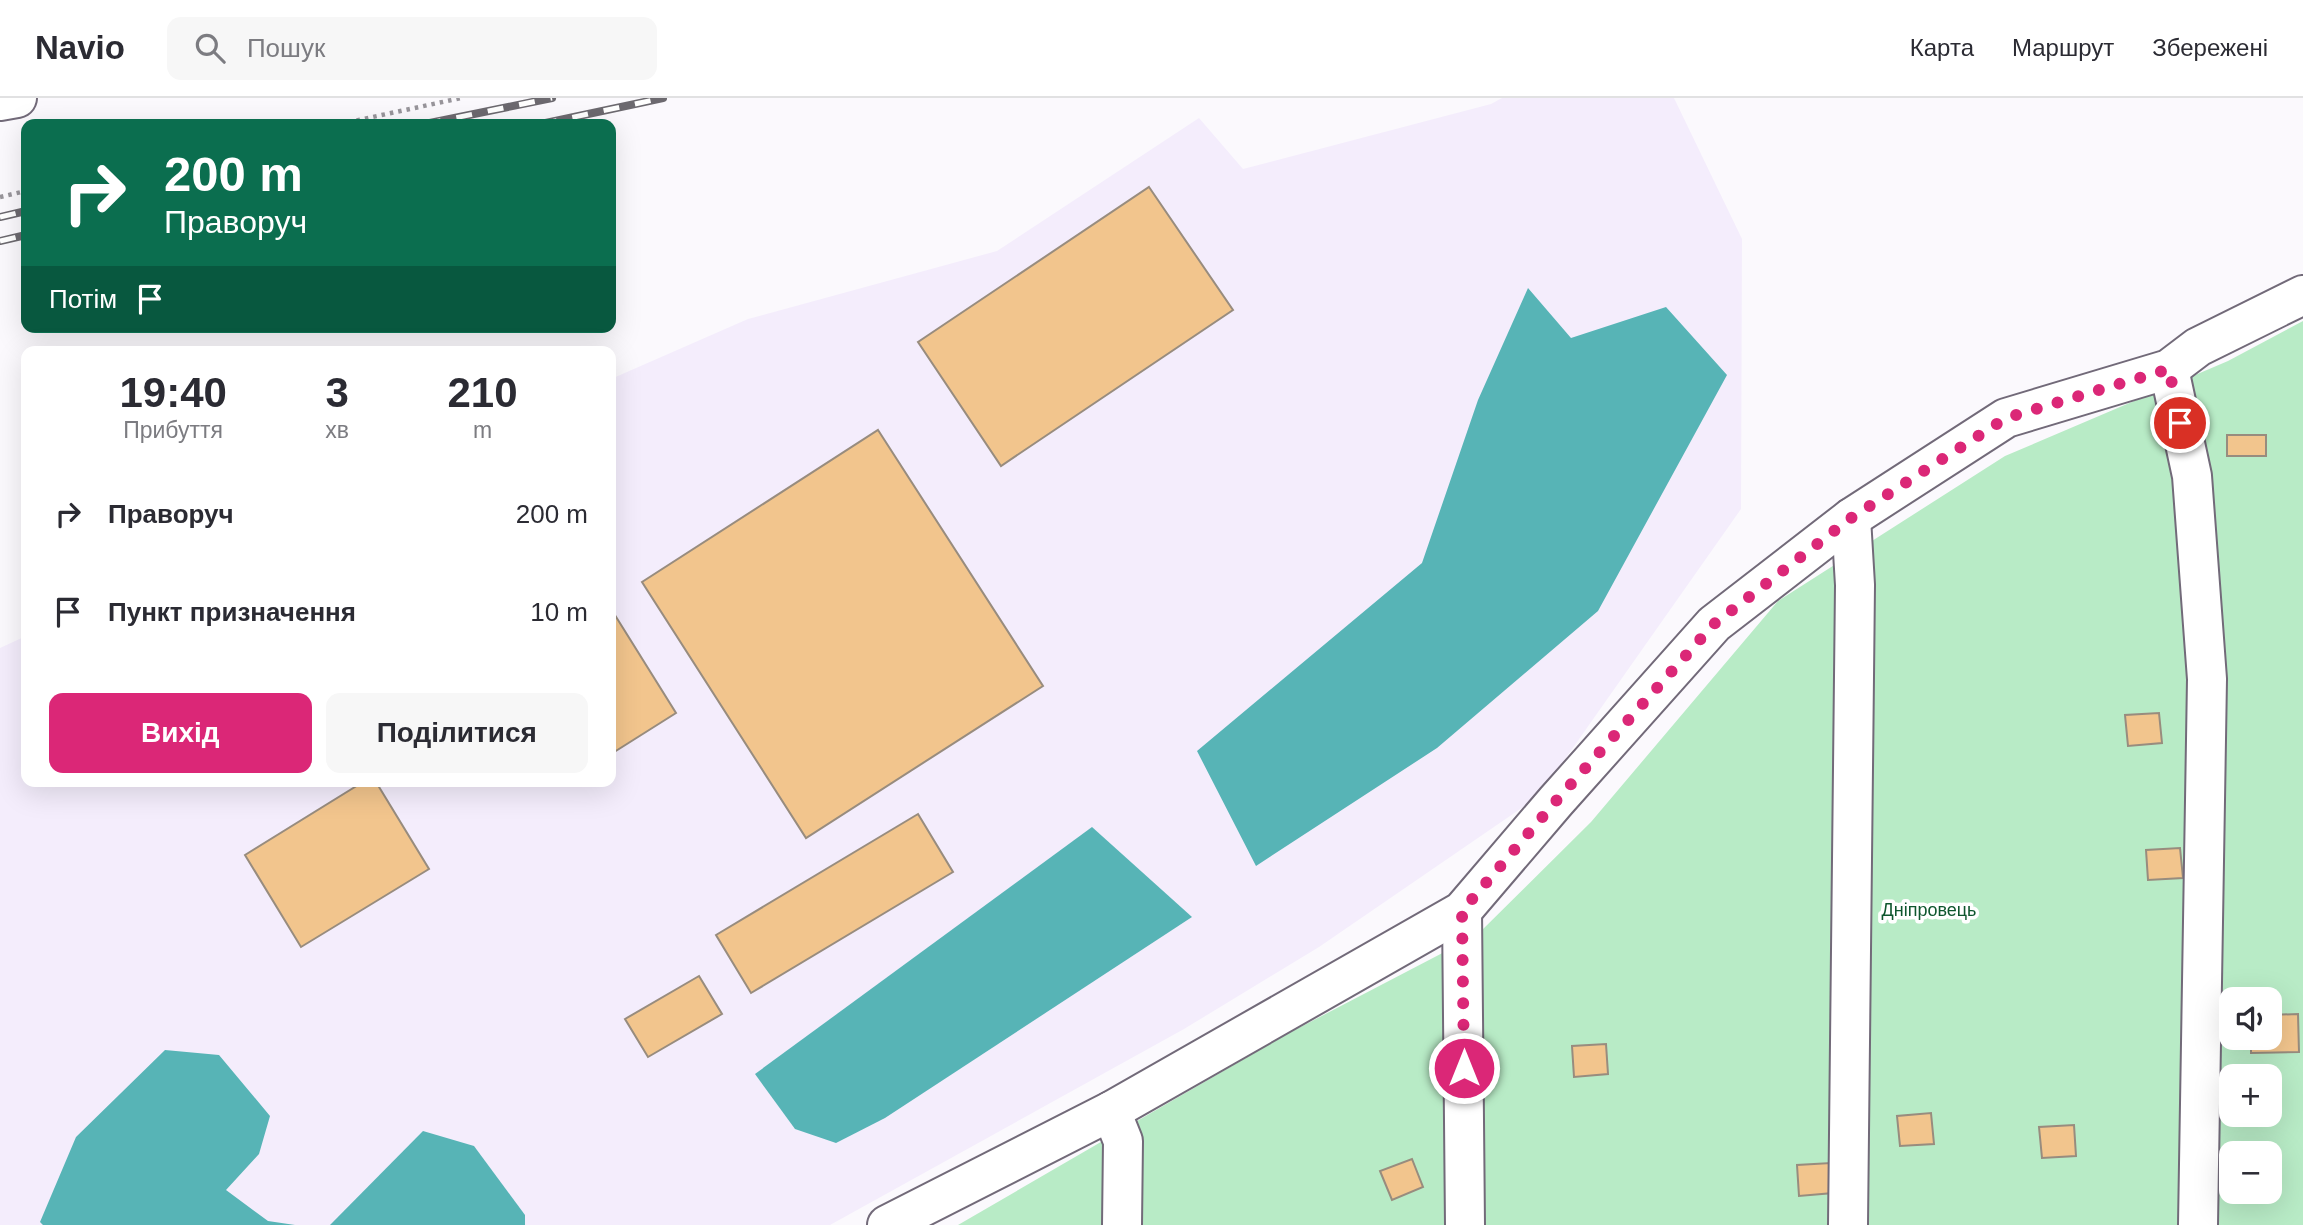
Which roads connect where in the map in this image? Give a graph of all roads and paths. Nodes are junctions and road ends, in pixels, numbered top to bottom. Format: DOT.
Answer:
graph roads {
  1 [pos="17,98"];
  2 [pos="461,98"];
  3 [pos="0,100"];
  4 [pos="363,119"];
  5 [pos="21,192"];
  6 [pos="0,197"];
  7 [pos="2303,295"];
  8 [pos="2169,369"];
  9 [pos="1851,518"];
  10 [pos="1462,911"];
  11 [pos="1111,1111"];
  12 [pos="887,1225"];
  13 [pos="1122,1225"];
  14 [pos="1465,1225"];
  15 [pos="1848,1225"];
  16 [pos="2198,1225"];
  1 -- 3 [label="street"];
  2 -- 4 [label="path"];
  5 -- 6 [label="path"];
  7 -- 8 [label="street"];
  8 -- 9 [label="street"];
  8 -- 16 [label="street"];
  9 -- 10 [label="street"];
  9 -- 15 [label="street"];
  10 -- 11 [label="street"];
  10 -- 14 [label="street"];
  11 -- 12 [label="street"];
  11 -- 13 [label="street"];
}
